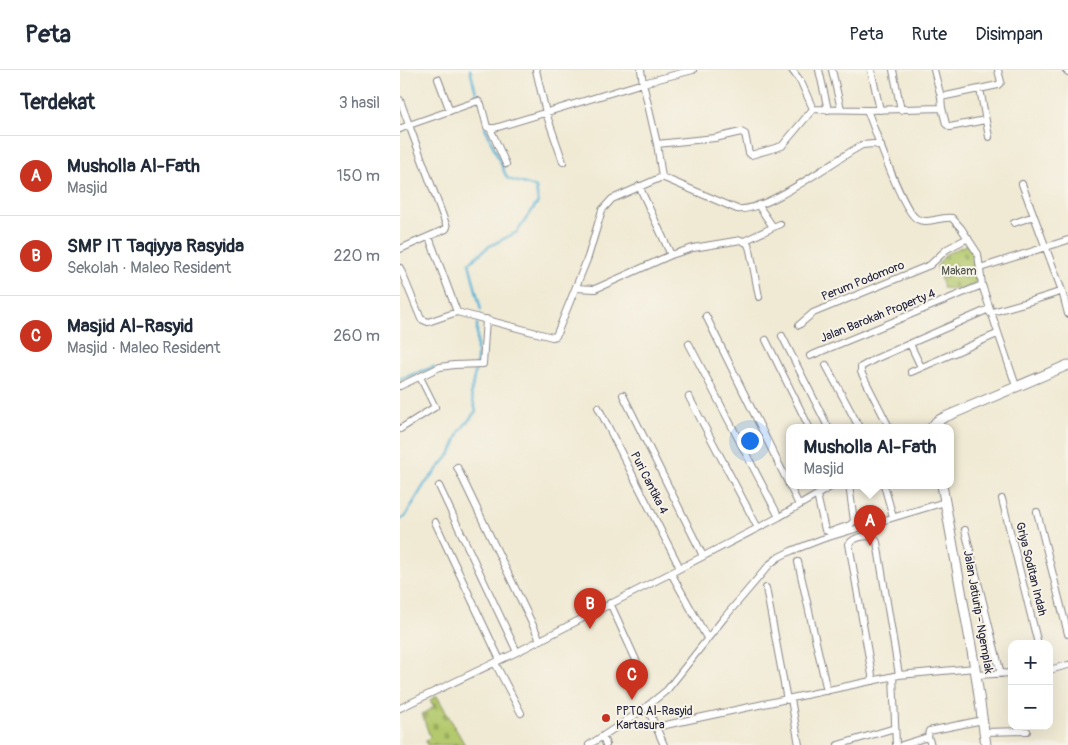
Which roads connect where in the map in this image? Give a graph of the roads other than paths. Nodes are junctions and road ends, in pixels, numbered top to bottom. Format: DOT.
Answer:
graph roads {
  1 [pos="536,70"];
  2 [pos="640,70"];
  3 [pos="694,70"];
  4 [pos="793,70"];
  5 [pos="819,70"];
  6 [pos="832,70"];
  7 [pos="871,70"];
  8 [pos="892,70"];
  9 [pos="934,70"];
  10 [pos="998,70"];
  11 [pos="438,79"];
  12 [pos="643,83"];
  13 [pos="980,89"];
  14 [pos="941,97"];
  15 [pos="400,100"];
  16 [pos="942,108"];
  17 [pos="813,109"];
  18 [pos="841,109"];
  19 [pos="828,110"];
  20 [pos="868,110"];
  21 [pos="880,110"];
  22 [pos="901,110"];
  23 [pos="450,111"];
  24 [pos="546,113"];
  25 [pos="985,120"];
  26 [pos="409,126"];
  27 [pos="490,128"];
  28 [pos="400,129"];
  29 [pos="988,137"];
  30 [pos="879,143"];
  31 [pos="658,147"];
  32 [pos="563,162"];
  33 [pos="506,164"];
  34 [pos="662,177"];
  35 [pos="1022,184"];
  36 [pos="639,186"];
  37 [pos="758,205"];
  38 [pos="1034,216"];
  39 [pos="1014,223"];
  40 [pos="429,237"];
  41 [pos="968,238"];
  42 [pos="1068,240"];
  43 [pos="744,241"];
  44 [pos="1046,247"];
  45 [pos="400,249"];
  46 [pos="671,255"];
  47 [pos="400,268"];
  48 [pos="980,268"];
  49 [pos="982,285"];
  50 [pos="576,288"];
  51 [pos="1062,291"];
  52 [pos="759,297"];
  53 [pos="990,311"];
  54 [pos="456,312"];
  55 [pos="1068,314"];
  56 [pos="706,316"];
  57 [pos="486,319"];
  58 [pos="799,325"];
  59 [pos="997,334"];
  60 [pos="782,336"];
  61 [pos="766,340"];
  62 [pos="689,344"];
  63 [pos="910,344"];
  64 [pos="810,356"];
  65 [pos="826,365"];
  66 [pos="1068,365"];
  67 [pos="921,367"];
  68 [pos="911,372"];
  69 [pos="420,377"];
  70 [pos="400,386"];
  71 [pos="1016,386"];
  72 [pos="622,394"];
  73 [pos="689,397"];
  74 [pos="598,407"];
  75 [pos="808,424"];
  76 [pos="826,424"];
  77 [pos="857,424"];
  78 [pos="887,424"];
  79 [pos="934,424"];
  80 [pos="400,429"];
  81 [pos="457,467"];
  82 [pos="786,479"];
  83 [pos="439,486"];
  84 [pos="791,489"];
  85 [pos="827,489"];
  86 [pos="850,489"];
  87 [pos="885,489"];
  88 [pos="943,489"];
  89 [pos="817,495"];
  90 [pos="1002,499"];
  91 [pos="799,505"];
  92 [pos="946,508"];
  93 [pos="1037,512"];
  94 [pos="778,517"];
  95 [pos="893,517"];
  96 [pos="436,522"];
  97 [pos="758,528"];
  98 [pos="965,530"];
  99 [pos="704,556"];
  100 [pos="798,562"];
  101 [pos="680,568"];
  102 [pos="671,573"];
  103 [pos="766,588"];
  104 [pos="610,603"];
  105 [pos="1068,634"];
  106 [pos="707,638"];
  107 [pos="540,640"];
  108 [pos="1037,640"];
  109 [pos="517,652"];
  110 [pos="497,662"];
  111 [pos="1068,665"];
  112 [pos="1053,669"];
  113 [pos="641,671"];
  114 [pos="976,671"];
  115 [pos="1008,673"];
  116 [pos="1001,674"];
  117 [pos="896,675"];
  118 [pos="873,681"];
  119 [pos="827,691"];
  120 [pos="789,700"];
  121 [pos="400,708"];
  122 [pos="648,709"];
  123 [pos="521,713"];
  124 [pos="983,720"];
  125 [pos="656,727"];
  126 [pos="895,728"];
  127 [pos="1027,731"];
  128 [pos="984,732"];
  129 [pos="928,737"];
  130 [pos="605,740"];
  131 [pos="589,745"];
  132 [pos="664,745"];
  133 [pos="799,745"];
  134 [pos="838,745"];
  135 [pos="896,745"];
  136 [pos="902,745"];
  137 [pos="931,745"];
  138 [pos="986,745"];
  1 -- 24 [label="street"];
  2 -- 12 [label="street"];
  3 -- 12 [label="street"];
  4 -- 17 [label="street"];
  5 -- 19 [label="street"];
  6 -- 18 [label="street"];
  7 -- 21 [label="street"];
  8 -- 22 [label="street"];
  9 -- 14 [label="street"];
  10 -- 13 [label="street"];
  11 -- 23 [label="street"];
  12 -- 24 [label="street"];
  12 -- 31 [label="street"];
  13 -- 14 [label="street"];
  13 -- 25 [label="street"];
  14 -- 16 [label="street"];
  15 -- 26 [label="street"];
  16 -- 22 [label="street"];
  16 -- 25 [label="street"];
  17 -- 19 [label="street"];
  17 -- 31 [label="street"];
  18 -- 19 [label="street"];
  18 -- 20 [label="street"];
  20 -- 21 [label="street"];
  20 -- 30 [label="street"];
  21 -- 22 [label="street"];
  23 -- 26 [label="street"];
  23 -- 27 [label="street"];
  24 -- 27 [label="street"];
  24 -- 32 [label="street"];
  25 -- 29 [label="street"];
  26 -- 28 [label="street"];
  26 -- 40 [label="street"];
  27 -- 33 [label="street"];
  30 -- 37 [label="street"];
  30 -- 41 [label="street"];
  31 -- 34 [label="street"];
  34 -- 36 [label="street"];
  34 -- 37 [label="street"];
  35 -- 38 [label="street"];
  36 -- 46 [label="street"];
  36 -- 50 [label="street"];
  37 -- 43 [label="street"];
  38 -- 39 [label="street"];
  38 -- 44 [label="street"];
  40 -- 45 [label="street"];
  40 -- 54 [label="street"];
  41 -- 48 [label="street"];
  41 -- 58 [label="street, Perum Podomoro"];
  42 -- 44 [label="street"];
  43 -- 46 [label="street"];
  43 -- 52 [label="street"];
  44 -- 48 [label="street"];
  44 -- 51 [label="street"];
  46 -- 50 [label="street"];
  47 -- 54 [label="street"];
  48 -- 49 [label="street"];
  49 -- 53 [label="street"];
  49 -- 64 [label="street, Jalan Barokah Property 4"];
  50 -- 57 [label="street"];
  51 -- 53 [label="street"];
  51 -- 55 [label="street"];
  53 -- 59 [label="street"];
  53 -- 63 [label="street"];
  54 -- 57 [label="street"];
  56 -- 82 [label="street"];
  57 -- 69 [label="street"];
  59 -- 67 [label="street"];
  59 -- 71 [label="street"];
  60 -- 76 [label="street"];
  61 -- 75 [label="street"];
  62 -- 94 [label="street"];
  63 -- 67 [label="street"];
  63 -- 78 [label="street"];
  65 -- 77 [label="street"];
  66 -- 71 [label="street"];
  67 -- 68 [label="street"];
  69 -- 70 [label="street"];
  69 -- 80 [label="street"];
  71 -- 79 [label="street"];
  72 -- 99 [label="street"];
  73 -- 97 [label="street"];
  74 -- 101 [label="street, Puri Cantika 4"];
  81 -- 107 [label="street"];
  83 -- 109 [label="street"];
  84 -- 91 [label="street"];
  85 -- 89 [label="street"];
  86 -- 89 [label="street"];
  87 -- 95 [label="street"];
  88 -- 92 [label="street, Jalan Jatiurip - Ngemplak"];
  89 -- 91 [label="street"];
  90 -- 108 [label="street, Griya Soditan Indah"];
  91 -- 94 [label="street"];
  92 -- 95 [label="street"];
  92 -- 114 [label="street, Jalan Jatiurip - Ngemplak"];
  93 -- 105 [label="street"];
  94 -- 97 [label="street"];
  95 -- 106 [label="street"];
  96 -- 110 [label="street"];
  97 -- 99 [label="street"];
  98 -- 116 [label="street"];
  99 -- 101 [label="street"];
  100 -- 119 [label="street"];
  101 -- 102 [label="street"];
  102 -- 104 [label="street"];
  102 -- 106 [label="street"];
  103 -- 120 [label="street"];
  104 -- 107 [label="street"];
  104 -- 113 [label="street"];
  106 -- 122 [label="street"];
  107 -- 109 [label="street"];
  109 -- 110 [label="street"];
  110 -- 121 [label="street"];
  110 -- 123 [label="street"];
  111 -- 112 [label="street"];
  114 -- 116 [label="street"];
  114 -- 117 [label="street"];
  114 -- 124 [label="street, Jalan Jatiurip - Ngemplak"];
  115 -- 116 [label="street"];
  117 -- 118 [label="street"];
  117 -- 118 [label="street"];
  117 -- 126 [label="street"];
  118 -- 119 [label="street"];
  119 -- 120 [label="street"];
  120 -- 125 [label="street"];
  120 -- 133 [label="street"];
  122 -- 125 [label="street"];
  122 -- 130 [label="street"];
  124 -- 128 [label="street, Jalan Jatiurip - Ngemplak"];
  124 -- 129 [label="street"];
  125 -- 132 [label="street"];
  126 -- 134 [label="street"];
  126 -- 135 [label="street"];
  127 -- 128 [label="street"];
  128 -- 138 [label="street, Jalan Jatiurip - Ngemplak"];
  129 -- 136 [label="street"];
  129 -- 137 [label="street"];
  130 -- 131 [label="street"];
}
